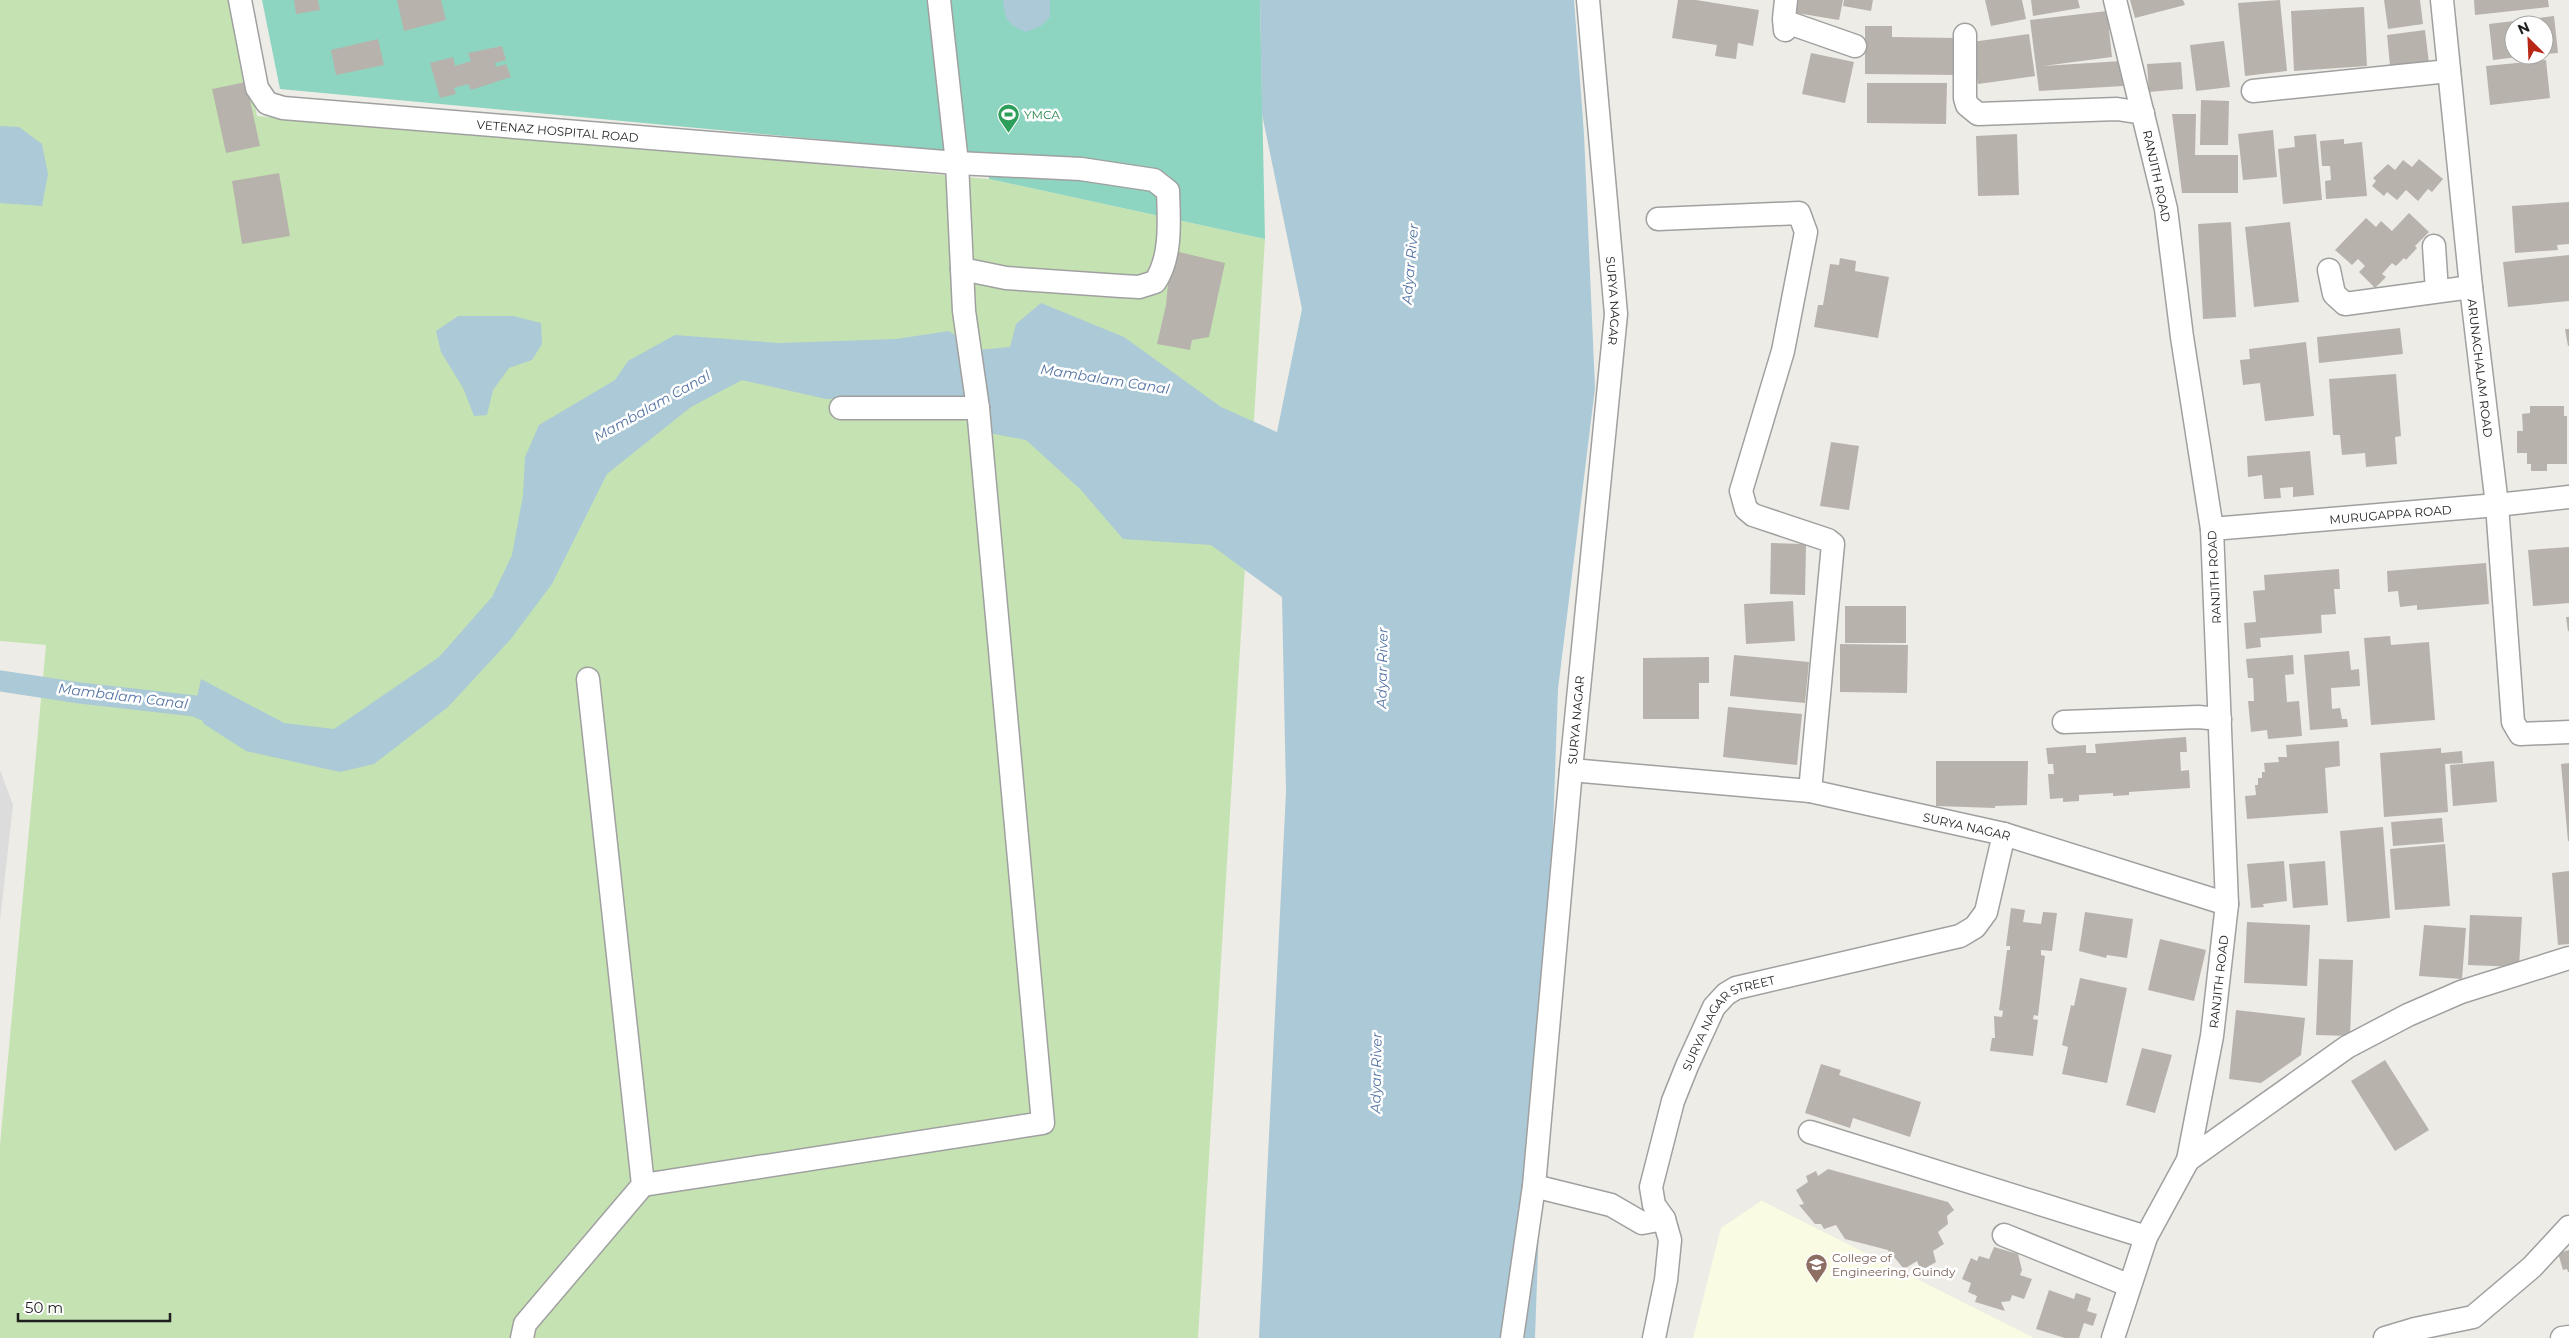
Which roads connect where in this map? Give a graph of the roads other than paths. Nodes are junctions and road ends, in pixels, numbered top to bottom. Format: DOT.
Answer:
graph roads {
  1 [pos="240,0"];
  2 [pos="939,0"];
  3 [pos="1588,0"];
  4 [pos="1786,0"];
  5 [pos="2116,0"];
  6 [pos="2442,0"];
  7 [pos="1965,35"];
  8 [pos="1856,46"];
  9 [pos="2449,71"];
  10 [pos="2253,91"];
  11 [pos="2143,114"];
  12 [pos="957,163"];
  13 [pos="1658,219"];
  14 [pos="2434,246"];
  15 [pos="962,269"];
  16 [pos="2329,270"];
  17 [pos="2471,287"];
  18 [pos="2437,291"];
  19 [pos="840,408"];
  20 [pos="978,408"];
  21 [pos="2569,497"];
  22 [pos="2498,505"];
  23 [pos="2212,529"];
  24 [pos="588,679"];
  25 [pos="2220,719"];
  26 [pos="2064,722"];
  27 [pos="2569,732"];
  28 [pos="1571,770"];
  29 [pos="1810,792"];
  30 [pos="2004,834"];
  31 [pos="2227,904"];
  32 [pos="2569,958"];
  33 [pos="1810,1132"];
  34 [pos="2188,1160"];
  35 [pos="643,1186"];
  36 [pos="1534,1186"];
  37 [pos="1664,1219"];
  38 [pos="2569,1227"];
  39 [pos="2004,1235"];
  40 [pos="2146,1237"];
  41 [pos="2128,1286"];
  42 [pos="2569,1337"];
  43 [pos="522,1338"];
  44 [pos="1512,1338"];
  45 [pos="1654,1338"];
  46 [pos="2113,1338"];
  47 [pos="2385,1338"];
  48 [pos="2562,1338"];
  1 -- 12 [label="street, VETENAZ HOSPITAL ROAD"];
  2 -- 12 [label="street"];
  3 -- 28 [label="street, SURYA NAGAR"];
  4 -- 8 [label="street"];
  5 -- 11 [label="street, RANJITH ROAD"];
  6 -- 9 [label="street, ARUNACHALAM ROAD"];
  7 -- 11 [label="street"];
  9 -- 10 [label="street"];
  9 -- 17 [label="street, ARUNACHALAM ROAD"];
  11 -- 23 [label="street, RANJITH ROAD"];
  12 -- 15 [label="street"];
  12 -- 15 [label="street, VETENAZ HOSPITAL ROAD"];
  13 -- 29 [label="street"];
  14 -- 18 [label="street"];
  15 -- 20 [label="street"];
  16 -- 18 [label="street"];
  17 -- 18 [label="street"];
  17 -- 22 [label="street, ARUNACHALAM ROAD"];
  19 -- 20 [label="street"];
  20 -- 35 [label="street"];
  21 -- 22 [label="street, MURUGAPPA ROAD"];
  22 -- 23 [label="street, MURUGAPPA ROAD"];
  22 -- 27 [label="street, ARUNACHALAM ROAD"];
  23 -- 25 [label="street, RANJITH ROAD"];
  24 -- 35 [label="street"];
  25 -- 26 [label="street"];
  25 -- 31 [label="street, RANJITH ROAD"];
  28 -- 29 [label="street, SURYA NAGAR"];
  28 -- 36 [label="street"];
  29 -- 30 [label="street, SURYA NAGAR"];
  30 -- 31 [label="street, SURYA NAGAR"];
  30 -- 37 [label="street, SURYA NAGAR STREET"];
  31 -- 34 [label="street, RANJITH ROAD"];
  32 -- 34 [label="street, RANJITH ROAD"];
  33 -- 40 [label="street"];
  34 -- 40 [label="street, RANJITH ROAD"];
  35 -- 43 [label="street"];
  36 -- 37 [label="street"];
  36 -- 44 [label="street"];
  37 -- 45 [label="street, SURYA NAGAR STREET"];
  38 -- 47 [label="street"];
  39 -- 41 [label="street"];
  40 -- 41 [label="street, RANJITH ROAD"];
  41 -- 46 [label="street, RANJITH ROAD"];
  42 -- 48 [label="street"];
}
